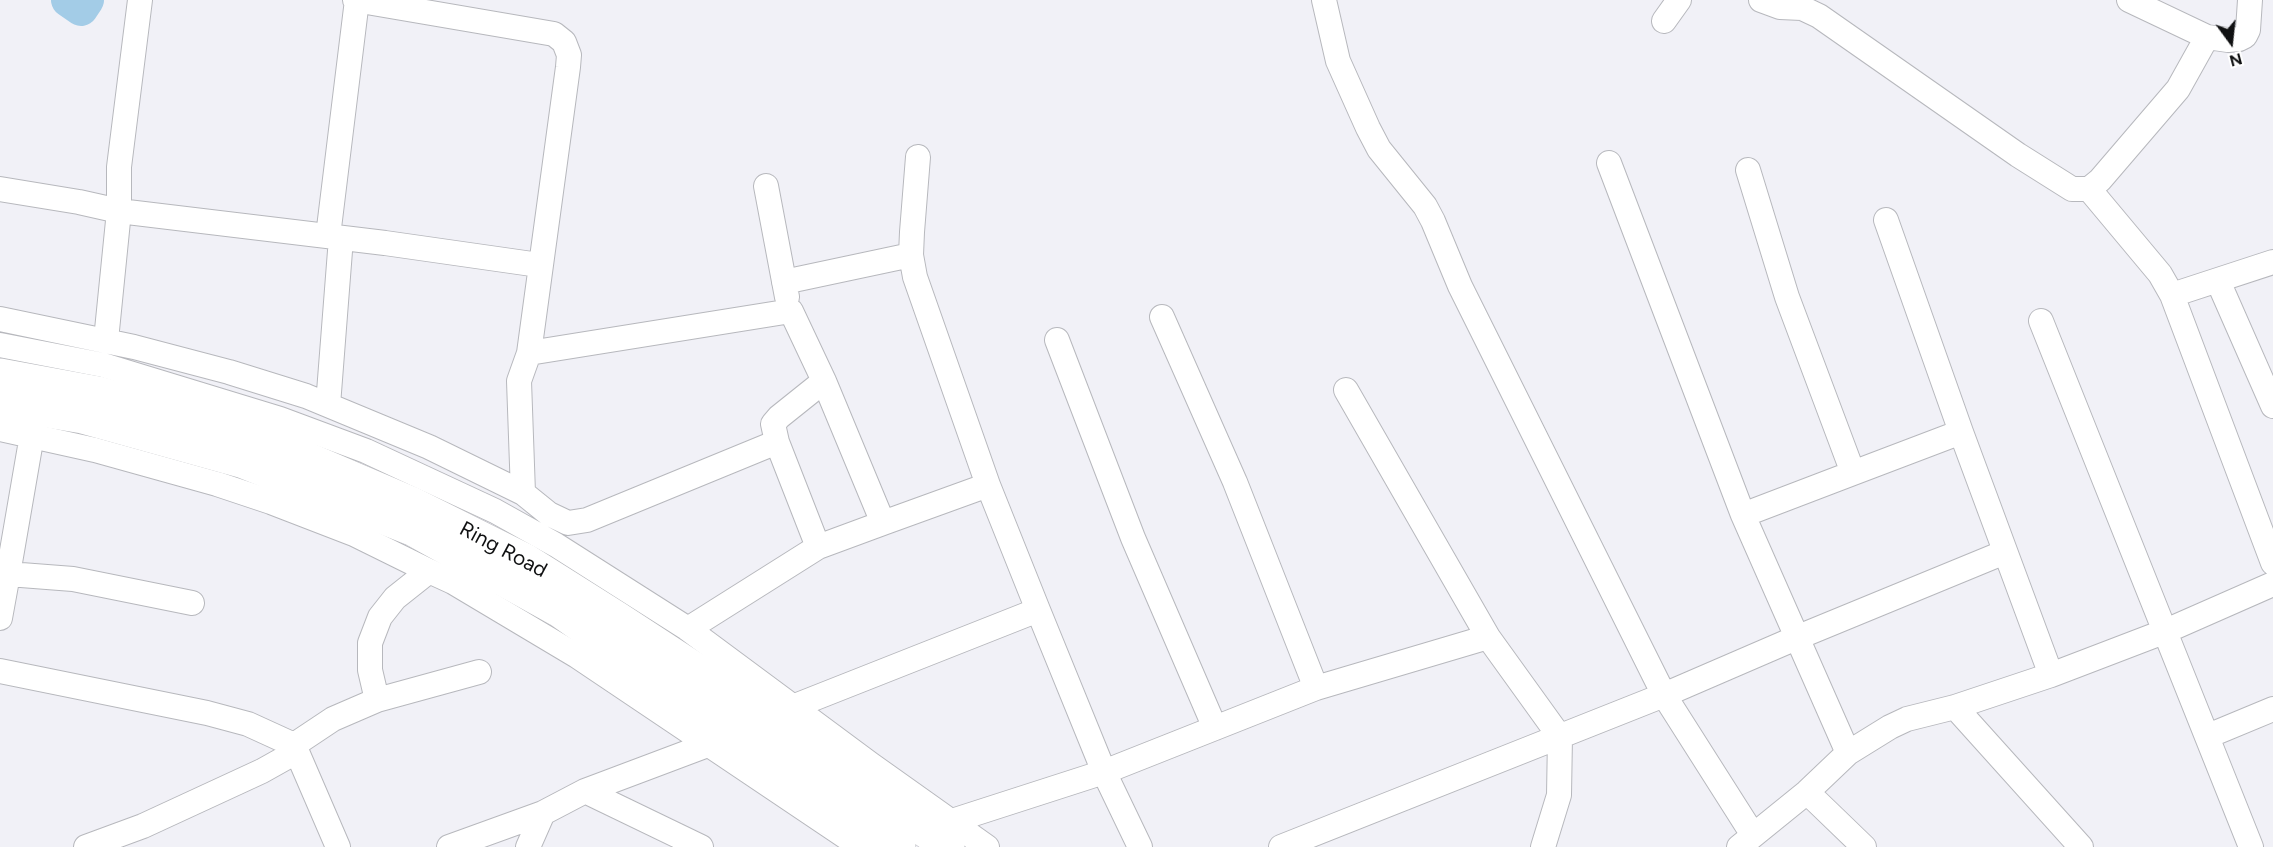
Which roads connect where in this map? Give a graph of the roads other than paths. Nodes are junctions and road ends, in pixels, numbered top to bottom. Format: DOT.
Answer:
graph roads {
  1 [pos="140,0"];
  2 [pos="356,0"];
  3 [pos="1324,0"];
  4 [pos="1678,0"];
  5 [pos="1761,0"];
  6 [pos="2129,0"];
  7 [pos="2250,0"];
  8 [pos="1664,21"];
  9 [pos="2207,37"];
  10 [pos="918,157"];
  11 [pos="1609,163"];
  12 [pos="1748,170"];
  13 [pos="766,186"];
  14 [pos="0,189"];
  15 [pos="2089,189"];
  16 [pos="119,211"];
  17 [pos="1886,220"];
  18 [pos="335,237"];
  19 [pos="911,255"];
  20 [pos="2273,262"];
  21 [pos="539,265"];
  22 [pos="2218,281"];
  23 [pos="784,282"];
  24 [pos="2172,295"];
  25 [pos="791,310"];
  26 [pos="1162,317"];
  27 [pos="0,319"];
  28 [pos="2041,321"];
  29 [pos="106,340"];
  30 [pos="1057,340"];
  31 [pos="0,345"];
  32 [pos="528,353"];
  33 [pos="0,375"];
  34 [pos="824,381"];
  35 [pos="1346,390"];
  36 [pos="0,403"];
  37 [pos="328,405"];
  38 [pos="2273,406"];
  39 [pos="0,429"];
  40 [pos="1960,432"];
  41 [pos="32,435"];
  42 [pos="777,442"];
  43 [pos="1853,473"];
  44 [pos="988,485"];
  45 [pos="523,493"];
  46 [pos="1743,515"];
  47 [pos="883,523"];
  48 [pos="818,547"];
  49 [pos="2005,552"];
  50 [pos="2273,563"];
  51 [pos="429,571"];
  52 [pos="4,573"];
  53 [pos="2273,584"];
  54 [pos="192,603"];
  55 [pos="1038,610"];
  56 [pos="0,618"];
  57 [pos="688,628"];
  58 [pos="2166,631"];
  59 [pos="1488,637"];
  60 [pos="1796,638"];
  61 [pos="0,671"];
  62 [pos="479,672"];
  63 [pos="2051,675"];
  64 [pos="1316,688"];
  65 [pos="1664,695"];
  66 [pos="377,700"];
  67 [pos="795,706"];
  68 [pos="1955,707"];
  69 [pos="2273,709"];
  70 [pos="1215,728"];
  71 [pos="2208,736"];
  72 [pos="1560,737"];
  73 [pos="710,744"];
  74 [pos="294,746"];
  75 [pos="1848,753"];
  76 [pos="1104,772"];
  77 [pos="585,791"];
  78 [pos="1807,792"];
  79 [pos="543,813"];
  80 [pos="950,834"];
  81 [pos="143,837"];
  82 [pos="1746,841"];
  83 [pos="86,847"];
  84 [pos="338,847"];
  85 [pos="448,847"];
  86 [pos="528,847"];
  87 [pos="701,847"];
  88 [pos="861,847"];
  89 [pos="899,847"];
  90 [pos="987,847"];
  91 [pos="1140,847"];
  92 [pos="1281,847"];
  93 [pos="1543,847"];
  94 [pos="1864,847"];
  95 [pos="2081,847"];
  96 [pos="2251,847"];
  1 -- 16 [label="street"];
  2 -- 18 [label="street"];
  2 -- 21 [label="street"];
  3 -- 65 [label="street"];
  4 -- 8 [label="street"];
  5 -- 15 [label="street"];
  6 -- 9 [label="street"];
  7 -- 9 [label="street"];
  9 -- 15 [label="street"];
  10 -- 19 [label="street"];
  11 -- 46 [label="street"];
  12 -- 43 [label="street"];
  13 -- 23 [label="street"];
  14 -- 16 [label="street"];
  15 -- 24 [label="street"];
  16 -- 18 [label="street"];
  16 -- 29 [label="street"];
  17 -- 40 [label="street"];
  18 -- 21 [label="street"];
  18 -- 37 [label="street"];
  19 -- 23 [label="street"];
  19 -- 44 [label="street"];
  20 -- 22 [label="street"];
  21 -- 32 [label="street"];
  22 -- 24 [label="street"];
  22 -- 38 [label="street"];
  23 -- 25 [label="street"];
  24 -- 50 [label="street"];
  25 -- 32 [label="street"];
  25 -- 34 [label="street"];
  26 -- 64 [label="street"];
  27 -- 29 [label="street"];
  28 -- 58 [label="street"];
  29 -- 37 [label="street"];
  30 -- 70 [label="street"];
  31 -- 57 [label="street"];
  32 -- 45 [label="street"];
  33 -- 80 [label="highway, Ring Road"];
  34 -- 42 [label="street"];
  34 -- 47 [label="street"];
  35 -- 59 [label="street"];
  36 -- 89 [label="highway, Ring Road"];
  37 -- 45 [label="street"];
  39 -- 41 [label="street"];
  40 -- 43 [label="street"];
  40 -- 49 [label="street"];
  41 -- 51 [label="street"];
  41 -- 52 [label="street"];
  42 -- 45 [label="street"];
  42 -- 48 [label="street"];
  43 -- 46 [label="street"];
  44 -- 47 [label="street"];
  44 -- 55 [label="street"];
  46 -- 60 [label="street"];
  47 -- 48 [label="street"];
  48 -- 57 [label="street"];
  49 -- 60 [label="street"];
  49 -- 63 [label="street"];
  51 -- 66 [label="street"];
  51 -- 73 [label="street"];
  52 -- 54 [label="street"];
  52 -- 56 [label="street"];
  53 -- 58 [label="street"];
  55 -- 67 [label="street"];
  55 -- 76 [label="street"];
  57 -- 67 [label="street"];
  58 -- 63 [label="street"];
  58 -- 71 [label="street"];
  59 -- 64 [label="street"];
  59 -- 72 [label="street"];
  60 -- 65 [label="street"];
  60 -- 75 [label="street"];
  61 -- 74 [label="street"];
  62 -- 66 [label="street"];
  63 -- 68 [label="street"];
  64 -- 70 [label="street"];
  65 -- 72 [label="street"];
  65 -- 82 [label="street"];
  66 -- 74 [label="street"];
  67 -- 80 [label="street"];
  68 -- 75 [label="street"];
  68 -- 95 [label="street"];
  69 -- 71 [label="street"];
  70 -- 76 [label="street"];
  71 -- 96 [label="street"];
  72 -- 92 [label="street"];
  72 -- 93 [label="street"];
  73 -- 77 [label="street"];
  73 -- 88 [label="street"];
  74 -- 81 [label="street"];
  74 -- 84 [label="street"];
  75 -- 78 [label="street"];
  76 -- 80 [label="street"];
  76 -- 91 [label="street"];
  77 -- 79 [label="street"];
  77 -- 87 [label="street"];
  78 -- 82 [label="street"];
  78 -- 94 [label="street"];
  79 -- 85 [label="street"];
  79 -- 86 [label="street"];
  80 -- 90 [label="street"];
  81 -- 83 [label="street"];
}
